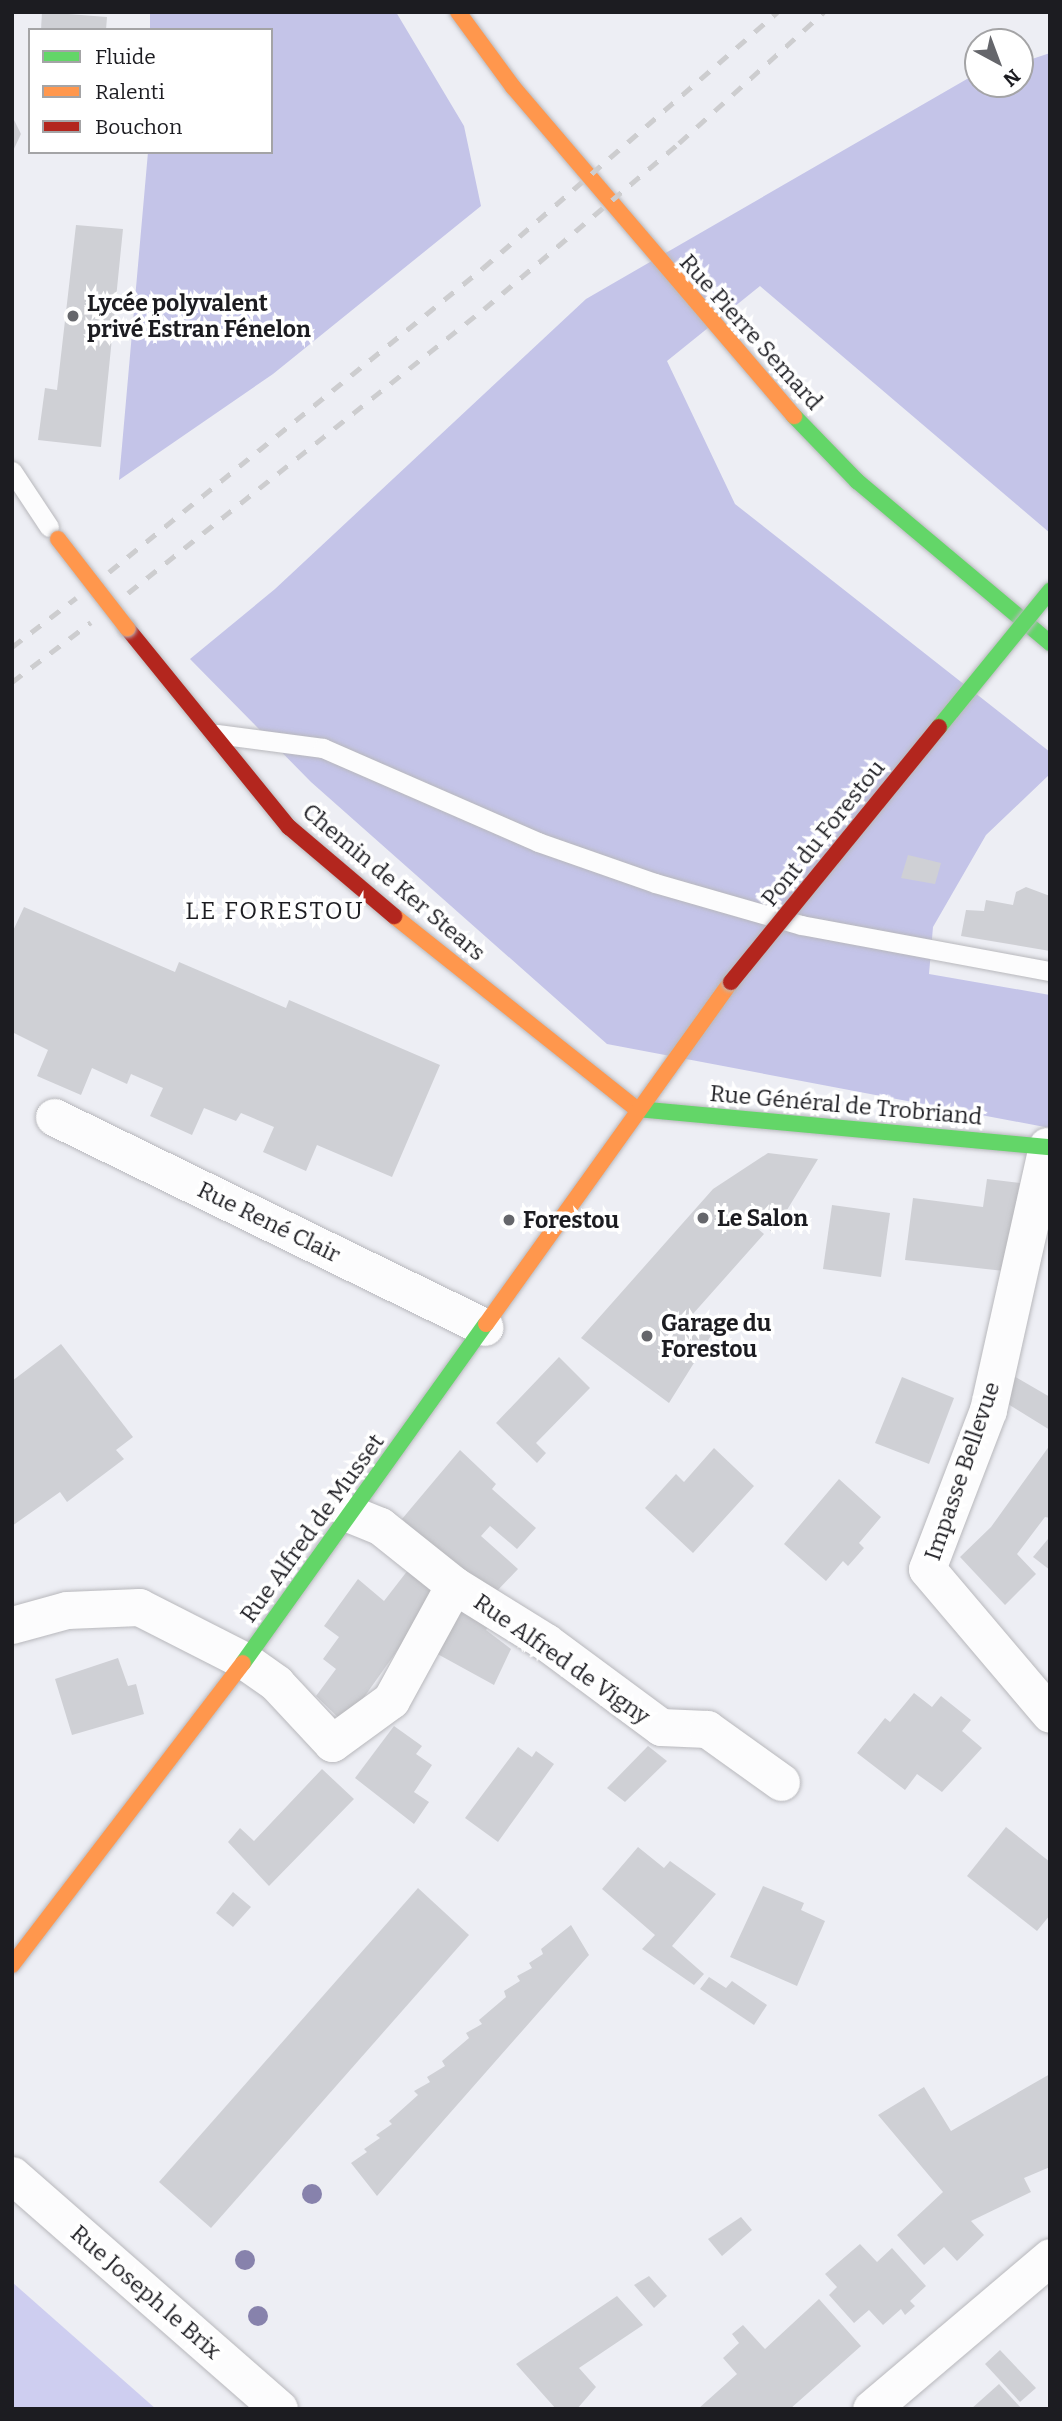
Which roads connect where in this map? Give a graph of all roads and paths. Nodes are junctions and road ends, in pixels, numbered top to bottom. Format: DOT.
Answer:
graph roads {
  1 [pos="458,12"];
  2 [pos="12,471"];
  3 [pos="18,492"];
  4 [pos="53,533"];
  5 [pos="1050,591"];
  6 [pos="1050,643"];
  7 [pos="212,733"];
  8 [pos="1050,971"];
  9 [pos="638,1109"];
  10 [pos="54,1117"];
  11 [pos="1048,1147"];
  12 [pos="484,1326"];
  13 [pos="350,1514"];
  14 [pos="454,1585"];
  15 [pos="12,1625"];
  16 [pos="245,1661"];
  17 [pos="1050,1714"];
  18 [pos="781,1782"];
  19 [pos="12,1965"];
  20 [pos="12,2175"];
  21 [pos="1050,2257"];
  22 [pos="279,2409"];
  23 [pos="871,2409"];
  1 -- 6 [label="street, Rue Pierre Semard"];
  2 -- 3 [label="lane"];
  3 -- 4 [label="lane"];
  4 -- 7 [label="street, Chemin de Ker Stears, bridge"];
  5 -- 9 [label="street, Pont du Forestou, bridge"];
  7 -- 8 [label="lane"];
  7 -- 9 [label="street, Chemin de Ker Stears"];
  9 -- 11 [label="street, Rue Général de Trobriand"];
  9 -- 12 [label="street, Rue Alfred de Musset"];
  10 -- 12 [label="street, Rue René Clair"];
  11 -- 17 [label="street, Impasse Bellevue"];
  12 -- 13 [label="street, Rue Alfred de Musset"];
  13 -- 14 [label="street, Rue Alfred de Vigny"];
  13 -- 16 [label="street, Rue Alfred de Musset"];
  14 -- 16 [label="street, Rue Alfred de Vigny"];
  14 -- 18 [label="street, Rue Alfred de Vigny"];
  15 -- 16 [label="street"];
  16 -- 19 [label="street, Rue Alfred de Musset"];
  20 -- 22 [label="street, Rue Joseph le Brix"];
  21 -- 23 [label="street"];
}
